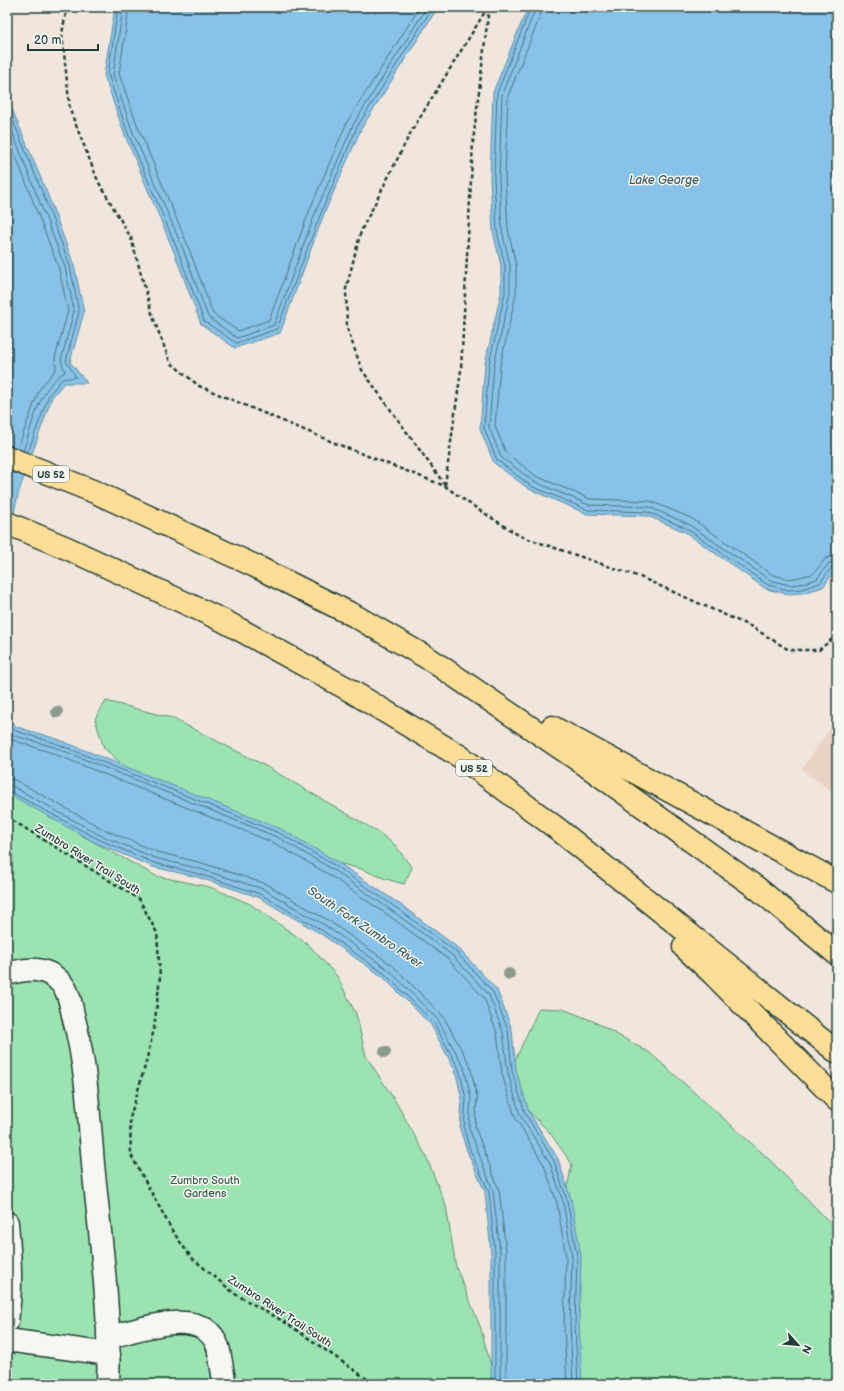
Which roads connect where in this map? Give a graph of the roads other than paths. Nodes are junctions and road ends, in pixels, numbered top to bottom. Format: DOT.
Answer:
graph roads {
  1 [pos="7,457"];
  2 [pos="7,523"];
  3 [pos="431,660"];
  4 [pos="559,830"];
  5 [pos="837,882"];
  6 [pos="837,954"];
  7 [pos="7,974"];
  8 [pos="837,1052"];
  9 [pos="837,1100"];
  10 [pos="7,1223"];
  11 [pos="7,1321"];
  12 [pos="7,1340"];
  13 [pos="109,1346"];
  14 [pos="108,1384"];
  15 [pos="225,1384"];
  1 -- 3 [label="highway, US 52"];
  2 -- 4 [label="highway, US 52"];
  3 -- 5 [label="highway"];
  3 -- 6 [label="highway, US 52"];
  4 -- 8 [label="highway, US 52"];
  4 -- 9 [label="highway"];
  7 -- 13 [label="lane"];
  10 -- 11 [label="lane"];
  12 -- 13 [label="lane"];
  13 -- 14 [label="lane"];
  13 -- 15 [label="lane"];
}
